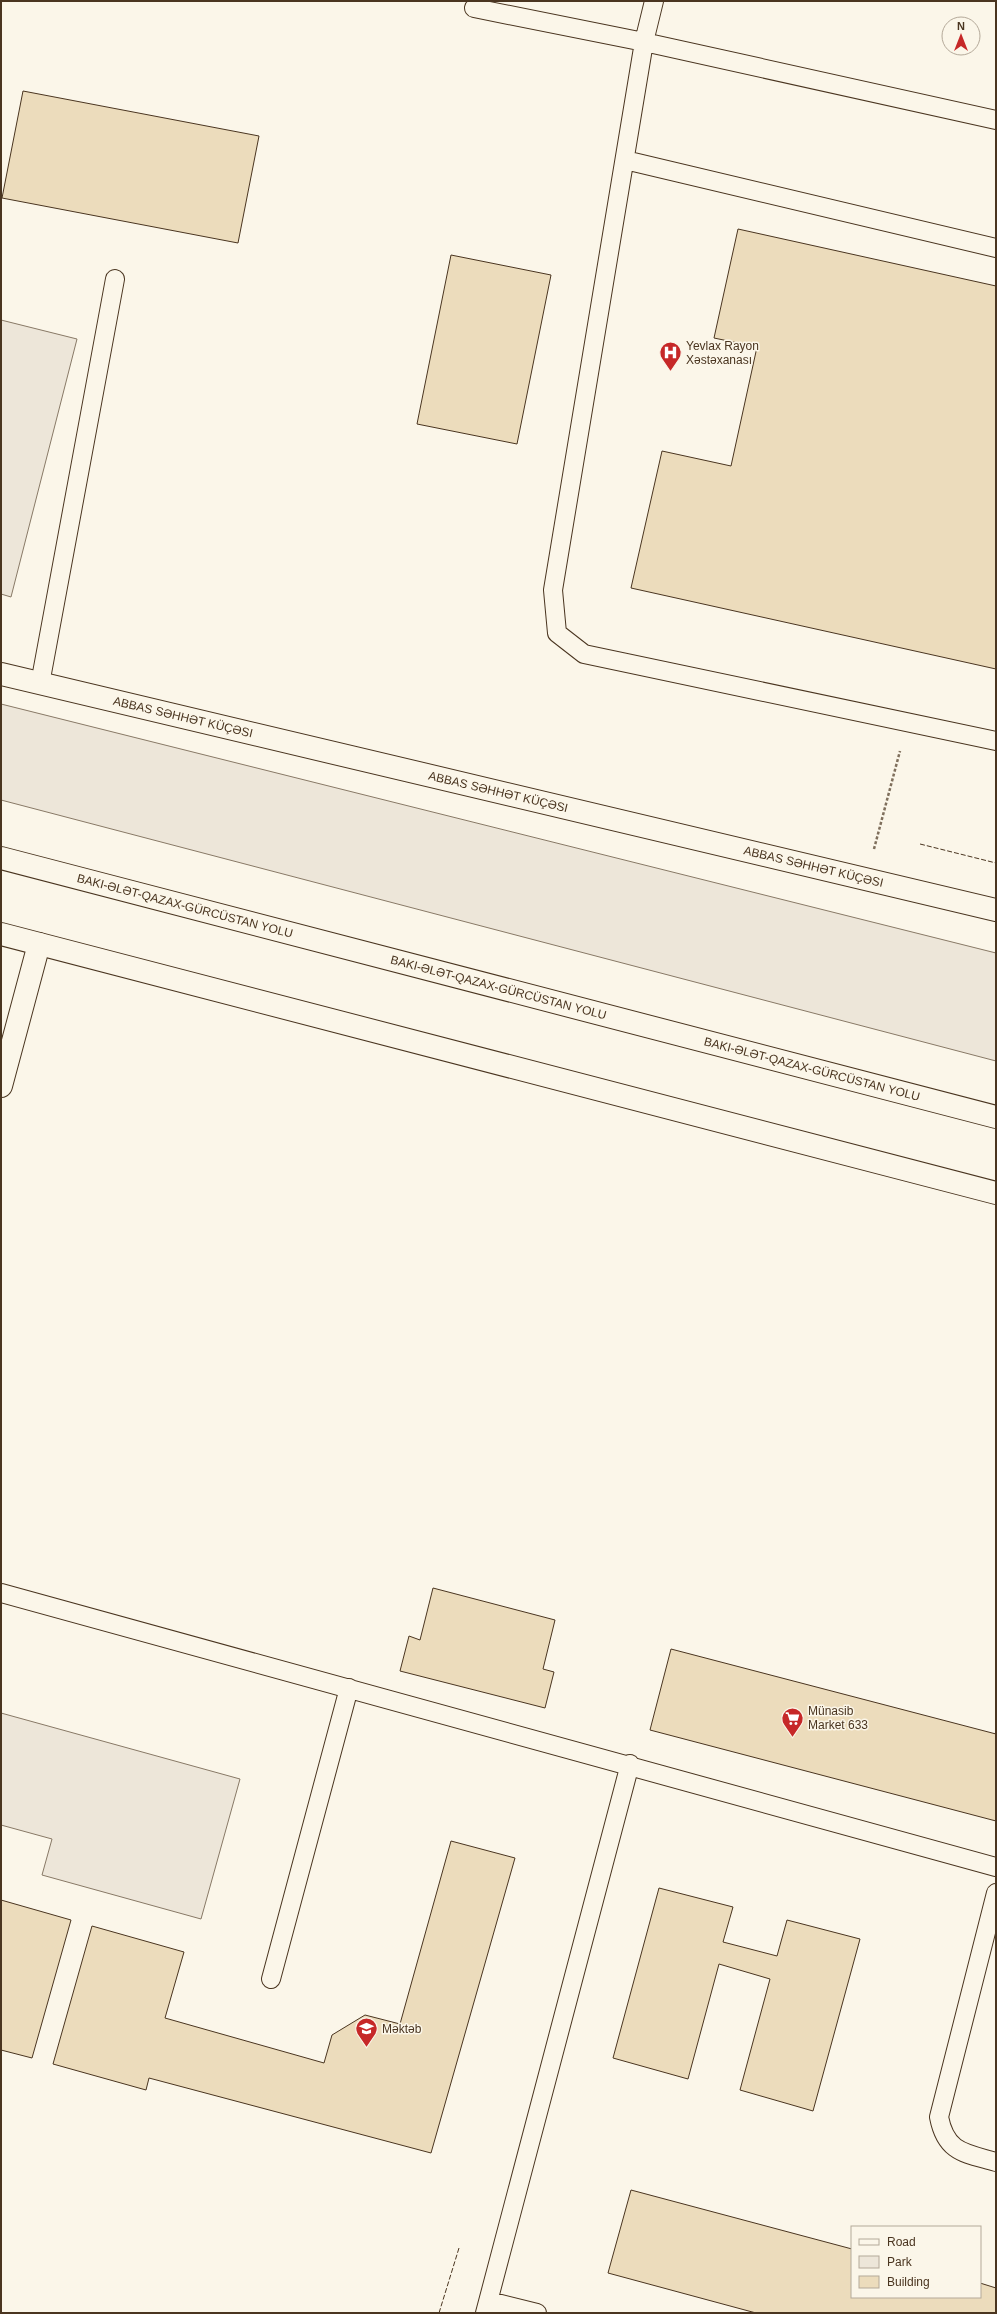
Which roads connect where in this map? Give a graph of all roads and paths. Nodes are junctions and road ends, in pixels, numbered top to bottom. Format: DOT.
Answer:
graph roads {
  1 [pos="654,1"];
  2 [pos="474,8"];
  3 [pos="644,42"];
  4 [pos="996,120"];
  5 [pos="625,160"];
  6 [pos="996,248"];
  7 [pos="115,279"];
  8 [pos="1,674"];
  9 [pos="40,684"];
  10 [pos="908,721"];
  11 [pos="996,741"];
  12 [pos="1,858"];
  13 [pos="867,878"];
  14 [pos="996,910"];
  15 [pos="1,934"];
  16 [pos="39,944"];
  17 [pos="1,1086"];
  18 [pos="996,1117"];
  19 [pos="996,1193"];
  20 [pos="1,1593"];
  21 [pos="349,1688"];
  22 [pos="630,1764"];
  23 [pos="996,1866"];
  24 [pos="996,1893"];
  25 [pos="271,1979"];
  26 [pos="996,2162"];
  27 [pos="487,2307"];
  28 [pos="537,2313"];
  1 -- 3 [label="lane"];
  2 -- 3 [label="lane"];
  3 -- 4 [label="lane"];
  3 -- 5 [label="lane"];
  5 -- 6 [label="lane"];
  5 -- 10 [label="lane"];
  7 -- 9 [label="lane"];
  8 -- 9 [label="main road, ABBAS SƏHHƏT KÜÇƏSI"];
  9 -- 13 [label="main road, ABBAS SƏHHƏT KÜÇƏSI"];
  10 -- 11 [label="lane"];
  10 -- 13 [label="path"];
  12 -- 18 [label="main road"];
  13 -- 14 [label="main road, ABBAS SƏHHƏT KÜÇƏSI"];
  15 -- 16 [label="main road"];
  16 -- 17 [label="main road"];
  16 -- 19 [label="main road"];
  20 -- 21 [label="lane"];
  21 -- 22 [label="lane"];
  21 -- 25 [label="lane"];
  22 -- 23 [label="lane"];
  22 -- 27 [label="lane"];
  24 -- 26 [label="lane"];
  27 -- 28 [label="lane"];
}
